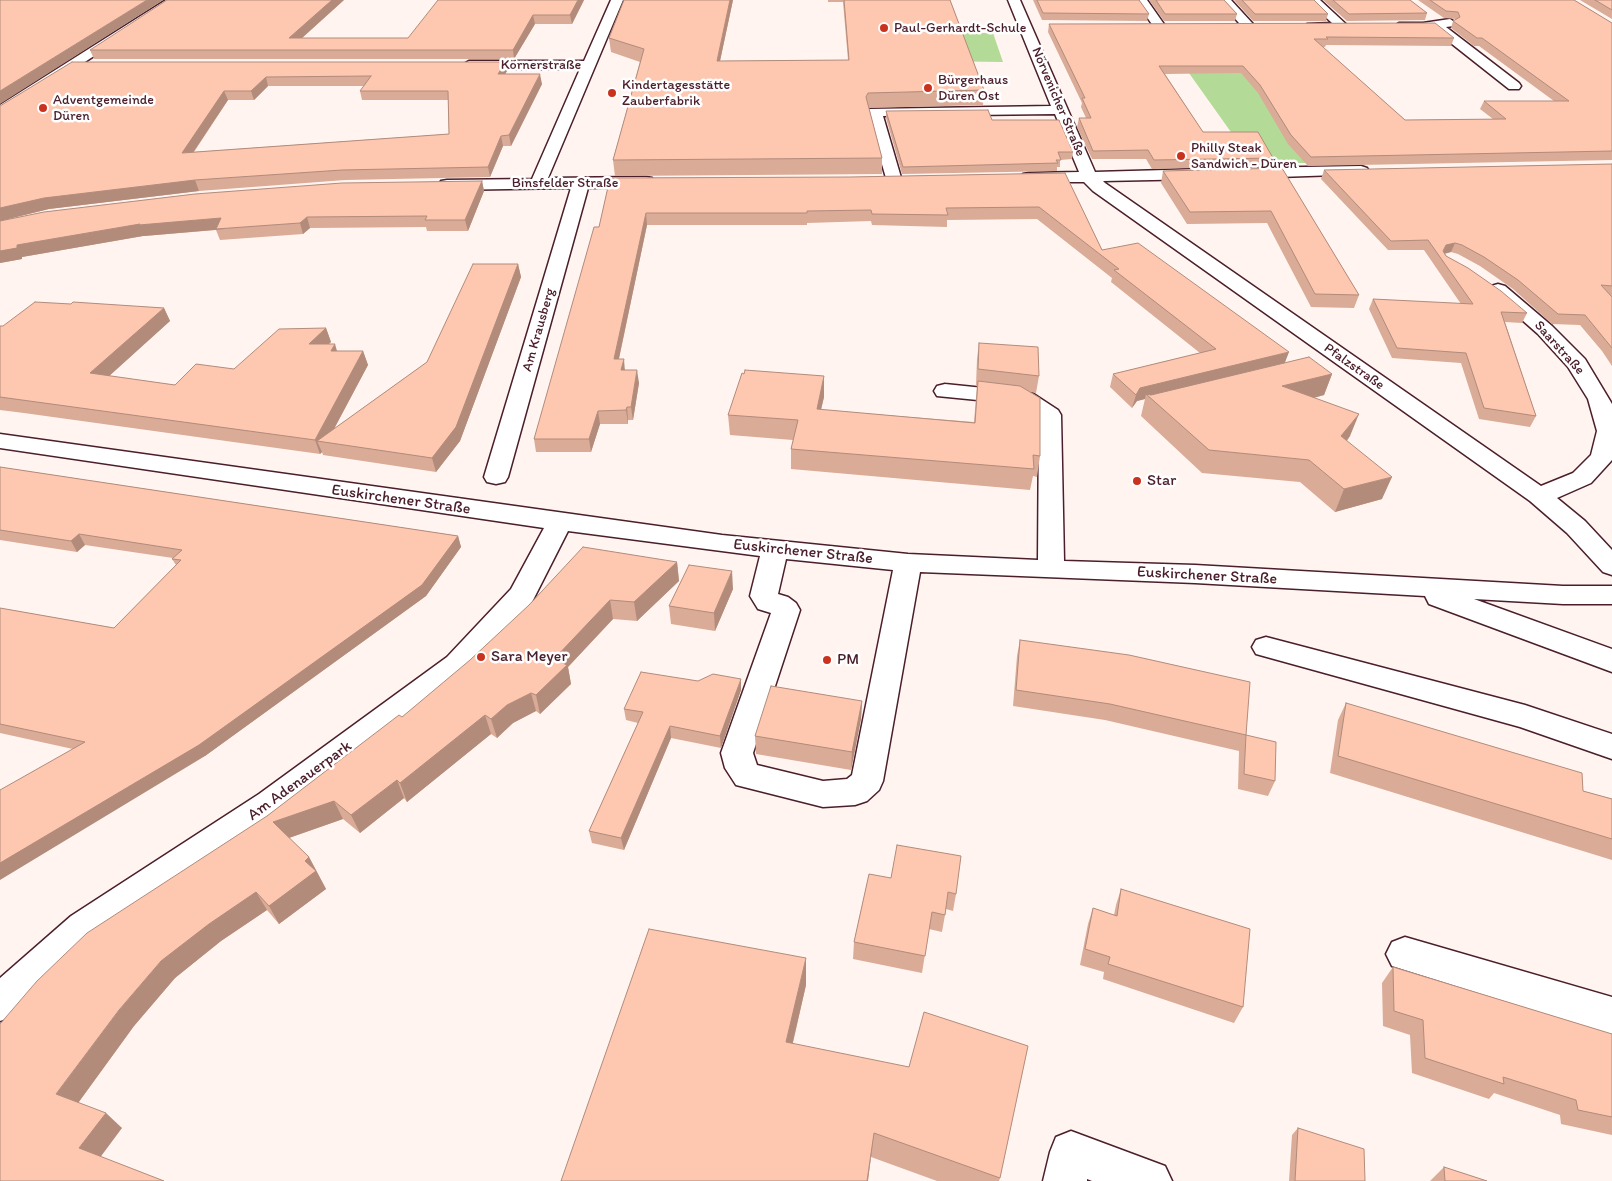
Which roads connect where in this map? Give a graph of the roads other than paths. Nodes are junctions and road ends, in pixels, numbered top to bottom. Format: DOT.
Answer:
graph roads {
  1 [pos="174,0"];
  2 [pos="617,0"];
  3 [pos="1014,0"];
  4 [pos="1141,0"];
  5 [pos="1224,0"];
  6 [pos="1314,0"];
  7 [pos="1025,26"];
  8 [pos="1041,26"];
  9 [pos="1142,27"];
  10 [pos="1230,27"];
  11 [pos="1296,27"];
  12 [pos="1387,27"];
  13 [pos="72,65"];
  14 [pos="92,65"];
  15 [pos="460,65"];
  16 [pos="590,65"];
  17 [pos="1514,86"];
  18 [pos="1061,110"];
  19 [pos="0,111"];
  20 [pos="1377,171"];
  21 [pos="1212,174"];
  22 [pos="1231,174"];
  23 [pos="1090,177"];
  24 [pos="1013,178"];
  25 [pos="911,180"];
  26 [pos="877,181"];
  27 [pos="894,181"];
  28 [pos="661,182"];
  29 [pos="538,183"];
  30 [pos="581,183"];
  31 [pos="431,185"];
  32 [pos="1481,278"];
  33 [pos="1343,360"];
  34 [pos="1315,367"];
  35 [pos="945,391"];
  36 [pos="0,441"];
  37 [pos="496,477"];
  38 [pos="1538,496"];
  39 [pos="560,522"];
  40 [pos="776,549"];
  41 [pos="908,562"];
  42 [pos="1612,566"];
  43 [pos="1051,570"];
  44 [pos="1409,586"];
  45 [pos="1612,595"];
  46 [pos="1266,648"];
  47 [pos="1612,661"];
  48 [pos="1612,747"];
  49 [pos="1405,954"];
  50 [pos="0,1003"];
  51 [pos="1612,1016"];
  52 [pos="1068,1166"];
  53 [pos="1150,1181"];
  1 -- 13 [label="street"];
  2 -- 16 [label="street"];
  3 -- 7 [label="street, Nörvenicher Straße"];
  4 -- 9 [label="street"];
  5 -- 10 [label="street"];
  6 -- 11 [label="street"];
  7 -- 8 [label="street"];
  7 -- 18 [label="street, Nörvenicher Straße"];
  12 -- 17 [label="street"];
  13 -- 14 [label="street"];
  13 -- 19 [label="street"];
  15 -- 16 [label="street, Körnerstraße"];
  16 -- 29 [label="street"];
  18 -- 23 [label="street, Nörvenicher Straße"];
  18 -- 27 [label="street"];
  20 -- 22 [label="street"];
  21 -- 23 [label="street"];
  23 -- 24 [label="street"];
  23 -- 33 [label="street, Pfalzstraße"];
  25 -- 27 [label="street"];
  26 -- 27 [label="street"];
  28 -- 30 [label="street, Binsfelder Straße"];
  29 -- 30 [label="street, Binsfelder Straße"];
  29 -- 31 [label="street, Binsfelder Straße"];
  30 -- 37 [label="street, Am Krausberg"];
  32 -- 38 [label="street, Saarstraße"];
  33 -- 34 [label="street"];
  33 -- 38 [label="street, Pfalzstraße"];
  35 -- 43 [label="street"];
  36 -- 39 [label="street, Euskirchener Straße"];
  38 -- 42 [label="street, Pfalzstraße"];
  39 -- 40 [label="street, Euskirchener Straße"];
  39 -- 50 [label="street, Am Adenauerpark"];
  40 -- 41 [label="street, Euskirchener Straße"];
  40 -- 41 [label="street"];
  41 -- 43 [label="street, Euskirchener Straße"];
  43 -- 44 [label="street, Euskirchener Straße"];
  44 -- 45 [label="street, Euskirchener Straße"];
  44 -- 47 [label="street"];
  46 -- 48 [label="street"];
  49 -- 51 [label="street"];
  52 -- 53 [label="street"];
}
